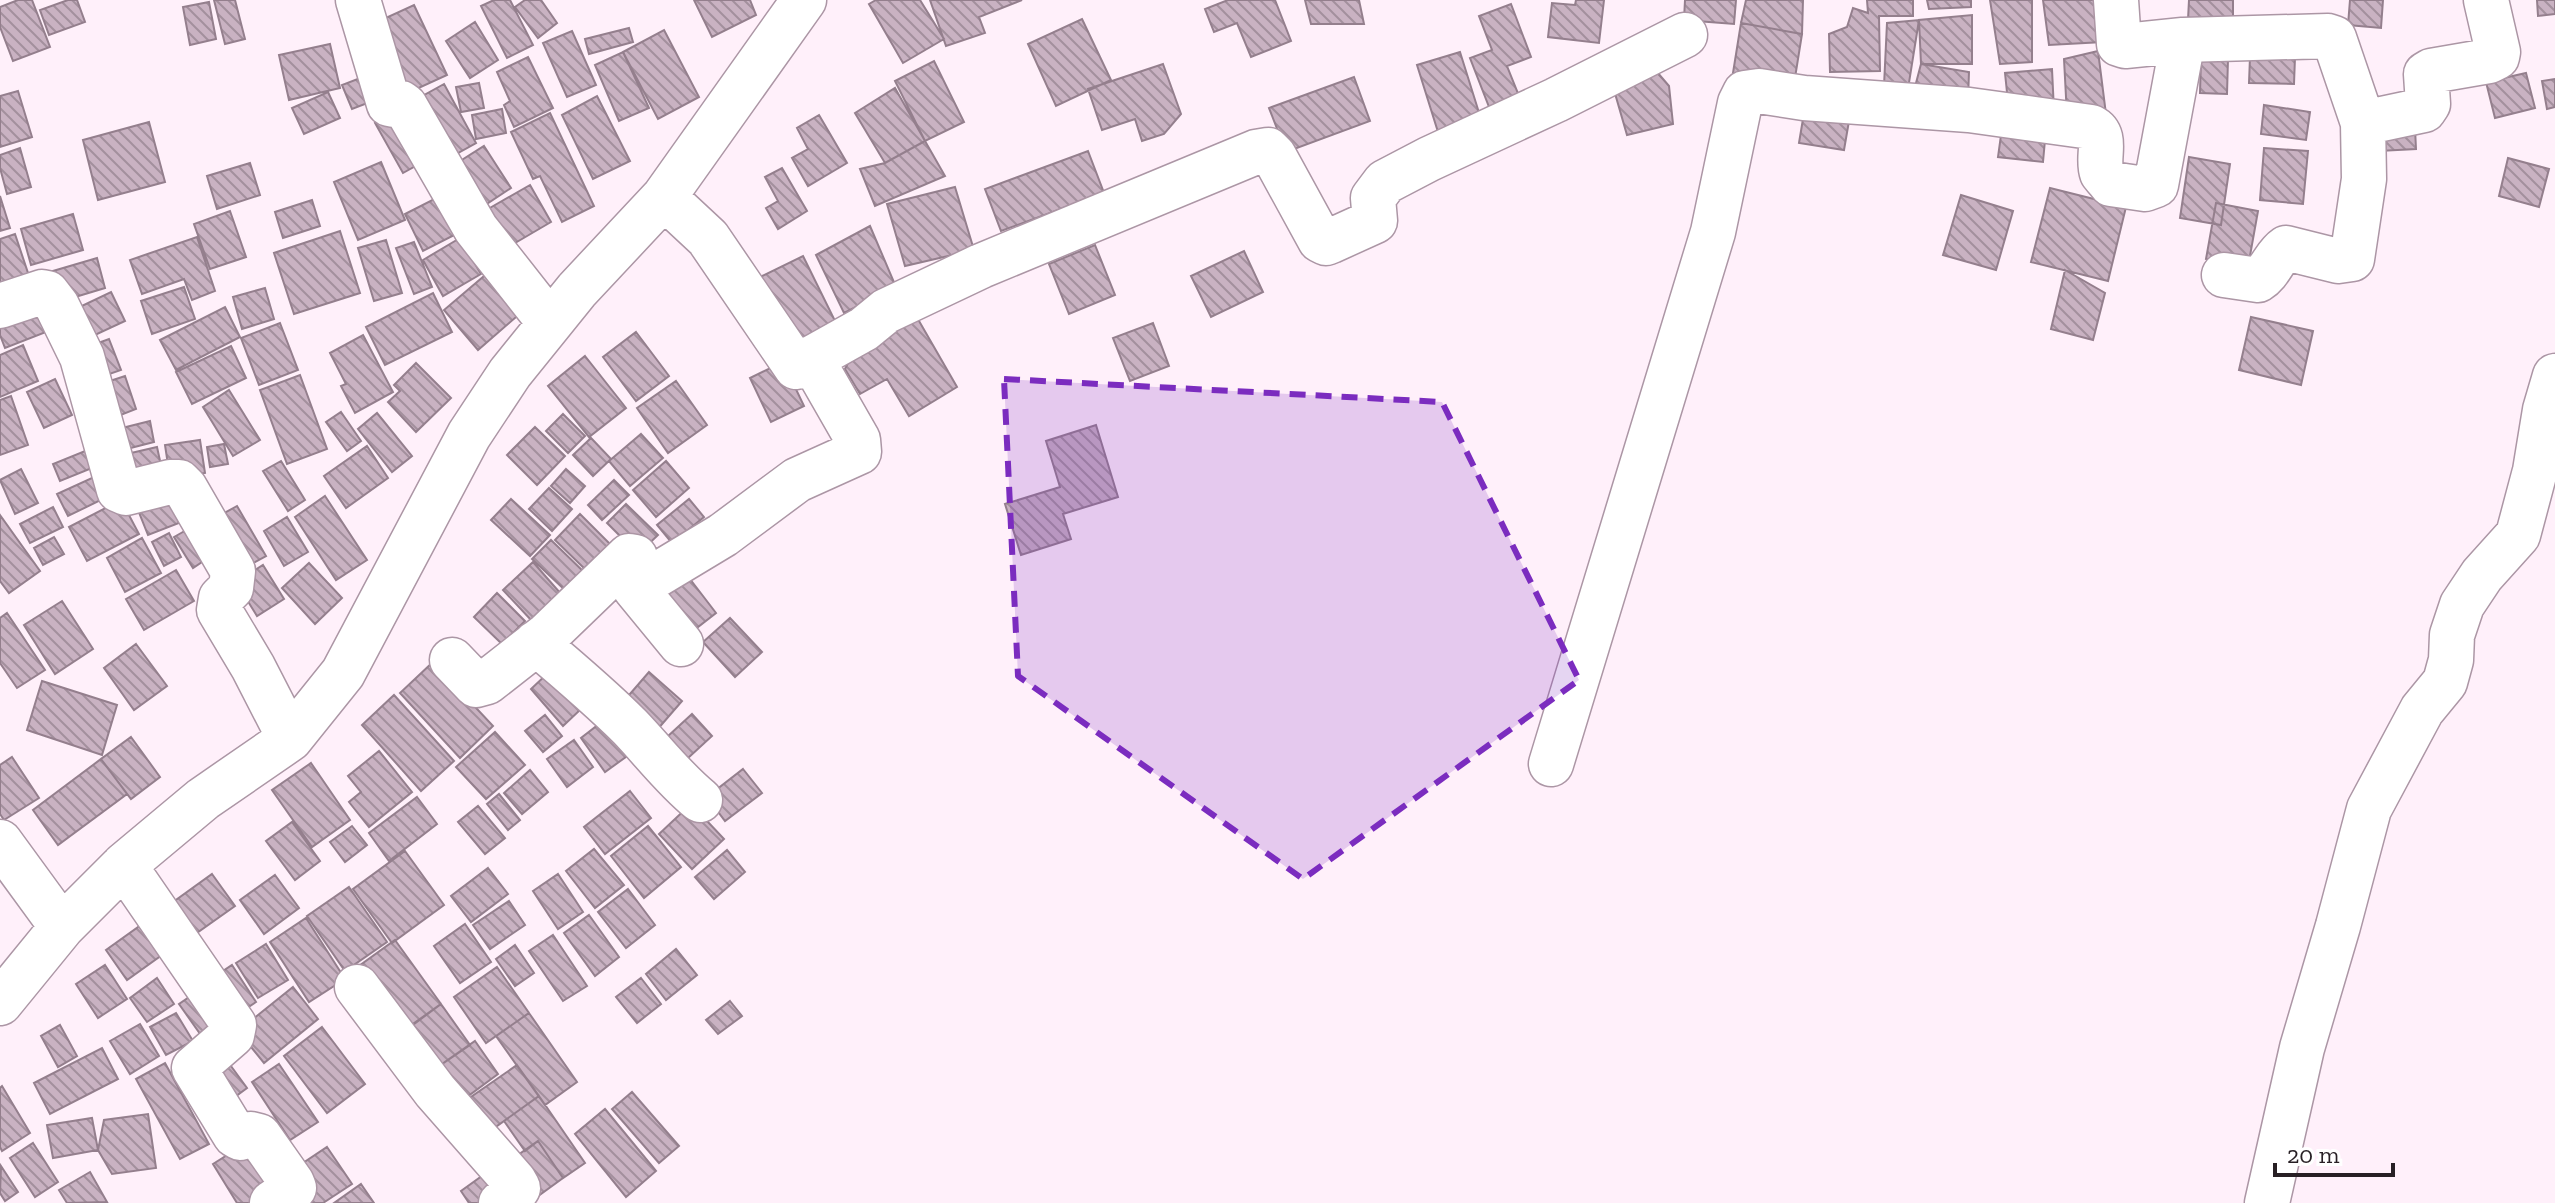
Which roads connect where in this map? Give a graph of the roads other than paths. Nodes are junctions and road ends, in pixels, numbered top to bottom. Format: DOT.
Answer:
graph roads {
  1 [pos="358,0"];
  2 [pos="804,0"];
  3 [pos="2116,0"];
  4 [pos="2486,0"];
  5 [pos="1685,35"];
  6 [pos="2183,40"];
  7 [pos="2363,123"];
  8 [pos="668,202"];
  9 [pos="2224,275"];
  10 [pos="0,306"];
  11 [pos="550,323"];
  12 [pos="811,358"];
  13 [pos="2555,376"];
  14 [pos="635,588"];
  15 [pos="536,643"];
  16 [pos="681,644"];
  17 [pos="452,660"];
  18 [pos="290,739"];
  19 [pos="1551,764"];
  20 [pos="700,800"];
  21 [pos="0,842"];
  22 [pos="135,881"];
  23 [pos="62,927"];
  24 [pos="357,987"];
  25 [pos="0,1003"];
  26 [pos="272,1203"];
  27 [pos="501,1203"];
  28 [pos="2267,1203"];
  1 -- 11 [label="street"];
  2 -- 8 [label="street"];
  3 -- 6 [label="street"];
  4 -- 7 [label="street"];
  5 -- 12 [label="street"];
  6 -- 7 [label="street"];
  6 -- 19 [label="street"];
  7 -- 9 [label="street"];
  8 -- 11 [label="street"];
  8 -- 12 [label="street"];
  10 -- 18 [label="street"];
  11 -- 18 [label="street"];
  12 -- 14 [label="street"];
  13 -- 28 [label="street"];
  14 -- 15 [label="street"];
  14 -- 16 [label="street"];
  15 -- 17 [label="street"];
  15 -- 20 [label="street"];
  18 -- 22 [label="street"];
  21 -- 23 [label="street"];
  22 -- 23 [label="street"];
  22 -- 26 [label="street"];
  23 -- 25 [label="street"];
  24 -- 27 [label="street"];
}
